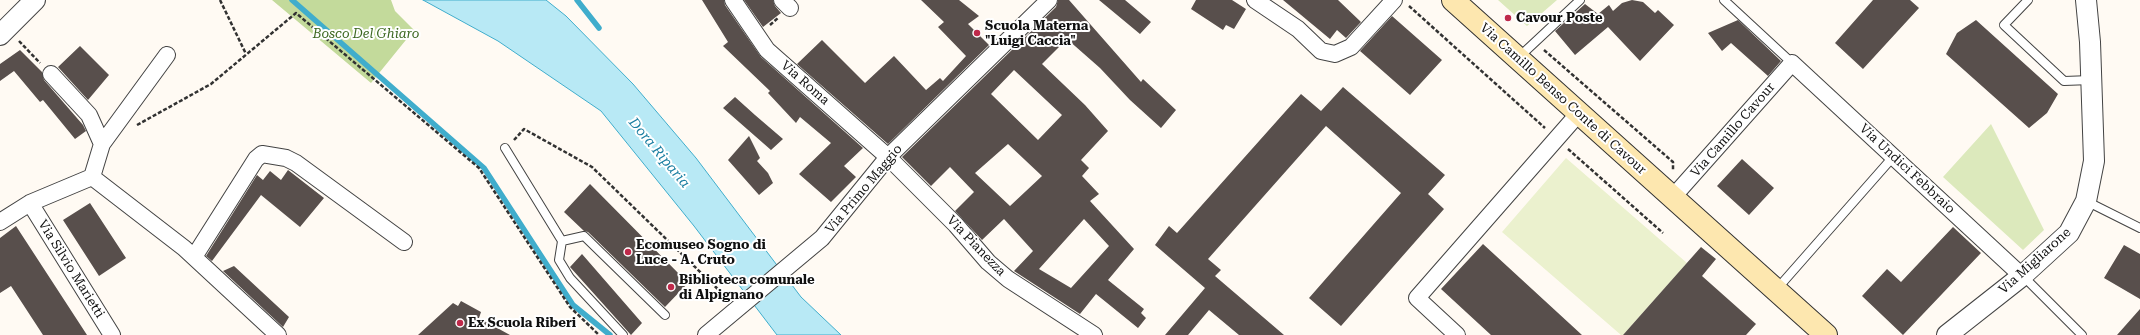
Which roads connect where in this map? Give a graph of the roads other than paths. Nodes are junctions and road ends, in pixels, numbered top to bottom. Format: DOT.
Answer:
graph roads {
  1 [pos="35,0"];
  2 [pos="733,0"];
  3 [pos="1049,0"];
  4 [pos="1255,0"];
  5 [pos="1453,0"];
  6 [pos="1580,0"];
  7 [pos="1724,0"];
  8 [pos="2028,0"];
  9 [pos="2086,0"];
  10 [pos="1401,3"];
  11 [pos="7,32"];
  12 [pos="167,55"];
  13 [pos="1518,58"];
  14 [pos="1792,63"];
  15 [pos="51,74"];
  16 [pos="2092,80"];
  17 [pos="1579,113"];
  18 [pos="102,144"];
  19 [pos="505,148"];
  20 [pos="888,157"];
  21 [pos="1893,157"];
  22 [pos="92,177"];
  23 [pos="1673,197"];
  24 [pos="2086,201"];
  25 [pos="30,203"];
  26 [pos="0,222"];
  27 [pos="2140,228"];
  28 [pos="562,241"];
  29 [pos="404,242"];
  30 [pos="194,257"];
  31 [pos="2022,276"];
  32 [pos="1776,290"];
  33 [pos="665,315"];
  34 [pos="112,335"];
  35 [pos="278,335"];
  36 [pos="623,335"];
  37 [pos="706,335"];
  38 [pos="1094,335"];
  39 [pos="1457,335"];
  40 [pos="1826,335"];
  41 [pos="1947,335"];
  42 [pos="2082,335"];
  1 -- 11 [label="street"];
  2 -- 20 [label="street, Via Roma"];
  3 -- 20 [label="street, Via Primo Maggio"];
  4 -- 10 [label="street"];
  5 -- 13 [label="main road, Via Camillo Benso Conte di Cavour"];
  6 -- 13 [label="lane"];
  7 -- 14 [label="lane"];
  8 -- 16 [label="lane"];
  9 -- 16 [label="street, Via Migliarone"];
  12 -- 18 [label="street"];
  13 -- 17 [label="main road, Via Camillo Benso Conte di Cavour"];
  14 -- 21 [label="street, Via Undici Febbraio"];
  14 -- 23 [label="street, Via Camillo Cavour"];
  15 -- 18 [label="street"];
  16 -- 24 [label="street, Via Migliarone"];
  17 -- 23 [label="main road, Via Camillo Benso Conte di Cavour"];
  17 -- 39 [label="street"];
  18 -- 22 [label="street"];
  19 -- 28 [label="lane"];
  20 -- 37 [label="street, Via Primo Maggio"];
  20 -- 38 [label="street, Via Pianezza"];
  21 -- 31 [label="street, Via Undici Febbraio"];
  21 -- 32 [label="lane"];
  22 -- 25 [label="street"];
  22 -- 30 [label="street"];
  23 -- 32 [label="main road, Via Camillo Benso Conte di Cavour"];
  24 -- 27 [label="lane"];
  24 -- 31 [label="street, Via Migliarone"];
  25 -- 26 [label="street"];
  25 -- 34 [label="street, Via Silvio Marietti"];
  28 -- 33 [label="lane"];
  28 -- 36 [label="lane"];
  29 -- 30 [label="street"];
  30 -- 35 [label="street"];
  31 -- 41 [label="street, Via Migliarone"];
  31 -- 42 [label="lane"];
  32 -- 40 [label="main road, Via Camillo Benso Conte di Cavour"];
}
